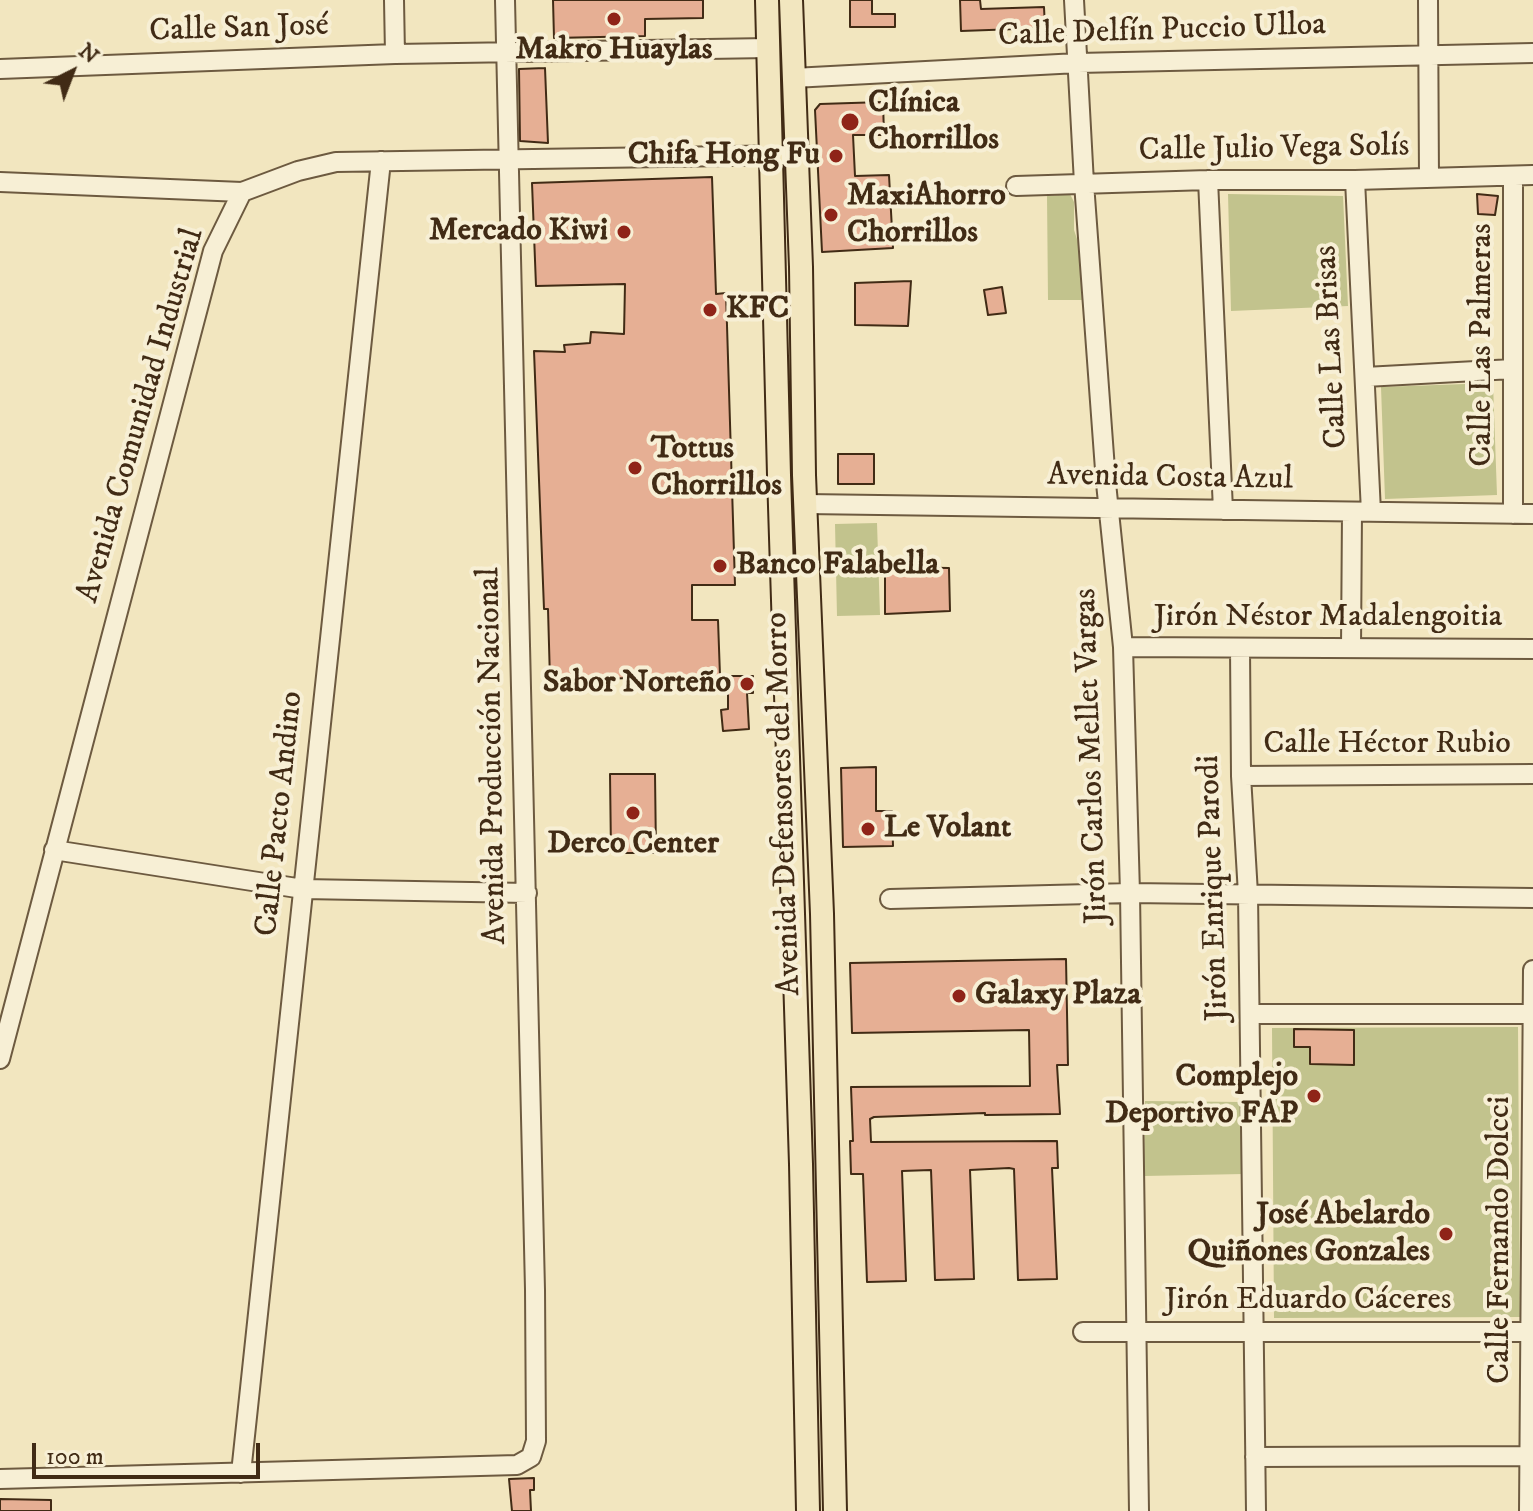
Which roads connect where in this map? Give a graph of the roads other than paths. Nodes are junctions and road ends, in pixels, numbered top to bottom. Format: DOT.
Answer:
graph roads {
  1 [pos="394,0"];
  2 [pos="505,0"];
  3 [pos="767,0"];
  4 [pos="791,0"];
  5 [pos="1074,0"];
  6 [pos="1428,0"];
  7 [pos="769,48"];
  8 [pos="506,53"];
  9 [pos="1533,53"];
  10 [pos="395,54"];
  11 [pos="1429,54"];
  12 [pos="1078,63"];
  13 [pos="0,69"];
  14 [pos="793,78"];
  15 [pos="770,155"];
  16 [pos="796,155"];
  17 [pos="509,160"];
  18 [pos="381,161"];
  19 [pos="1533,175"];
  20 [pos="1513,176"];
  21 [pos="1429,178"];
  22 [pos="1208,180"];
  23 [pos="1355,180"];
  24 [pos="0,182"];
  25 [pos="1084,183"];
  26 [pos="1016,186"];
  27 [pos="242,192"];
  28 [pos="1513,369"];
  29 [pos="1365,377"];
  30 [pos="806,504"];
  31 [pos="1108,508"];
  32 [pos="1223,510"];
  33 [pos="1362,512"];
  34 [pos="1513,514"];
  35 [pos="1533,514"];
  36 [pos="1123,647"];
  37 [pos="1240,648"];
  38 [pos="1351,648"];
  39 [pos="1533,649"];
  40 [pos="1533,774"];
  41 [pos="1241,776"];
  42 [pos="54,850"];
  43 [pos="303,889"];
  44 [pos="527,893"];
  45 [pos="1130,893"];
  46 [pos="1248,894"];
  47 [pos="1533,898"];
  48 [pos="890,899"];
  49 [pos="1533,970"];
  50 [pos="1250,1014"];
  51 [pos="1533,1014"];
  52 [pos="0,1059"];
  53 [pos="828,1163"];
  54 [pos="801,1164"];
  55 [pos="1136,1331"];
  56 [pos="1254,1331"];
  57 [pos="1083,1332"];
  58 [pos="1532,1332"];
  59 [pos="1530,1456"];
  60 [pos="1255,1457"];
  61 [pos="241,1473"];
  62 [pos="0,1479"];
  63 [pos="808,1511"];
  64 [pos="835,1511"];
  65 [pos="1139,1511"];
  66 [pos="1256,1511"];
  67 [pos="1529,1511"];
  1 -- 10 [label="street"];
  2 -- 8 [label="street, Avenida Producción Nacional"];
  3 -- 7 [label="main road, Avenida Defensores del Morro"];
  4 -- 14 [label="main road, Avenida Defensores del Morro"];
  5 -- 12 [label="street, Jirón Carlos Mellet Vargas"];
  6 -- 11 [label="street"];
  7 -- 8 [label="street, Calle San José"];
  7 -- 15 [label="main road, Avenida Defensores del Morro"];
  8 -- 10 [label="street, Calle San José"];
  8 -- 17 [label="street, Avenida Producción Nacional"];
  9 -- 11 [label="street, Calle Delfín Puccio Ulloa"];
  10 -- 13 [label="street, Calle San José"];
  11 -- 12 [label="street, Calle Delfín Puccio Ulloa"];
  11 -- 21 [label="street"];
  12 -- 14 [label="street, Calle Delfín Puccio Ulloa"];
  12 -- 25 [label="street, Jirón Carlos Mellet Vargas"];
  14 -- 16 [label="main road, Avenida Defensores del Morro"];
  15 -- 16 [label="street"];
  15 -- 17 [label="street"];
  15 -- 54 [label="main road, Avenida Defensores del Morro"];
  16 -- 30 [label="main road, Avenida Defensores del Morro"];
  17 -- 18 [label="street"];
  17 -- 44 [label="street, Avenida Producción Nacional"];
  18 -- 27 [label="street"];
  18 -- 43 [label="street, Calle Pacto Andino"];
  19 -- 20 [label="street, Calle Julio Vega Solís"];
  20 -- 21 [label="street, Calle Julio Vega Solís"];
  20 -- 28 [label="street, Calle Las Palmeras"];
  21 -- 23 [label="street, Calle Julio Vega Solís"];
  22 -- 23 [label="street, Calle Julio Vega Solís"];
  22 -- 25 [label="street, Calle Julio Vega Solís"];
  22 -- 32 [label="street"];
  23 -- 29 [label="street, Calle Las Brisas"];
  24 -- 27 [label="street"];
  25 -- 26 [label="street, Calle Julio Vega Solís"];
  25 -- 31 [label="street, Jirón Carlos Mellet Vargas"];
  27 -- 42 [label="street, Avenida Comunidad Industrial"];
  28 -- 29 [label="street"];
  28 -- 34 [label="street, Calle Las Palmeras"];
  29 -- 33 [label="street, Calle Las Brisas"];
  30 -- 31 [label="street, Avenida Costa Azul"];
  30 -- 53 [label="main road, Avenida Defensores del Morro"];
  31 -- 32 [label="street, Avenida Costa Azul"];
  31 -- 36 [label="street, Jirón Carlos Mellet Vargas"];
  32 -- 33 [label="street, Avenida Costa Azul"];
  33 -- 34 [label="street, Avenida Costa Azul"];
  33 -- 38 [label="street, Calle Las Brisas"];
  34 -- 35 [label="street, Avenida Costa Azul"];
  36 -- 37 [label="street, Jirón Néstor Madalengoitia"];
  36 -- 45 [label="street, Jirón Carlos Mellet Vargas"];
  37 -- 38 [label="street, Jirón Néstor Madalengoitia"];
  37 -- 41 [label="street, Jirón Enrique Parodi"];
  38 -- 39 [label="street, Jirón Néstor Madalengoitia"];
  40 -- 41 [label="street, Calle Héctor Rubio"];
  41 -- 46 [label="street, Jirón Enrique Parodi"];
  42 -- 43 [label="street"];
  42 -- 52 [label="street, Avenida Comunidad Industrial"];
  43 -- 44 [label="street"];
  43 -- 61 [label="street, Calle Pacto Andino"];
  44 -- 61 [label="street, Avenida Producción Nacional"];
  45 -- 46 [label="street"];
  45 -- 48 [label="street"];
  45 -- 55 [label="street, Jirón Carlos Mellet Vargas"];
  46 -- 47 [label="street"];
  46 -- 50 [label="street, Jirón Enrique Parodi"];
  49 -- 51 [label="street, Calle Fernando Dolcci"];
  50 -- 51 [label="street"];
  50 -- 56 [label="street, Jirón Enrique Parodi"];
  51 -- 58 [label="street, Calle Fernando Dolcci"];
  53 -- 54 [label="main road"];
  53 -- 64 [label="main road, Avenida Defensores del Morro"];
  54 -- 63 [label="main road, Avenida Defensores del Morro"];
  55 -- 56 [label="street, Jirón Eduardo Cáceres"];
  55 -- 57 [label="street, Jirón Eduardo Cáceres"];
  55 -- 65 [label="street, Jirón Carlos Mellet Vargas"];
  56 -- 58 [label="street, Jirón Eduardo Cáceres"];
  56 -- 60 [label="street, Jirón Enrique Parodi"];
  58 -- 59 [label="street, Calle Fernando Dolcci"];
  59 -- 60 [label="street"];
  59 -- 67 [label="street, Calle Fernando Dolcci"];
  60 -- 66 [label="street, Jirón Enrique Parodi"];
  61 -- 62 [label="street"];
}
